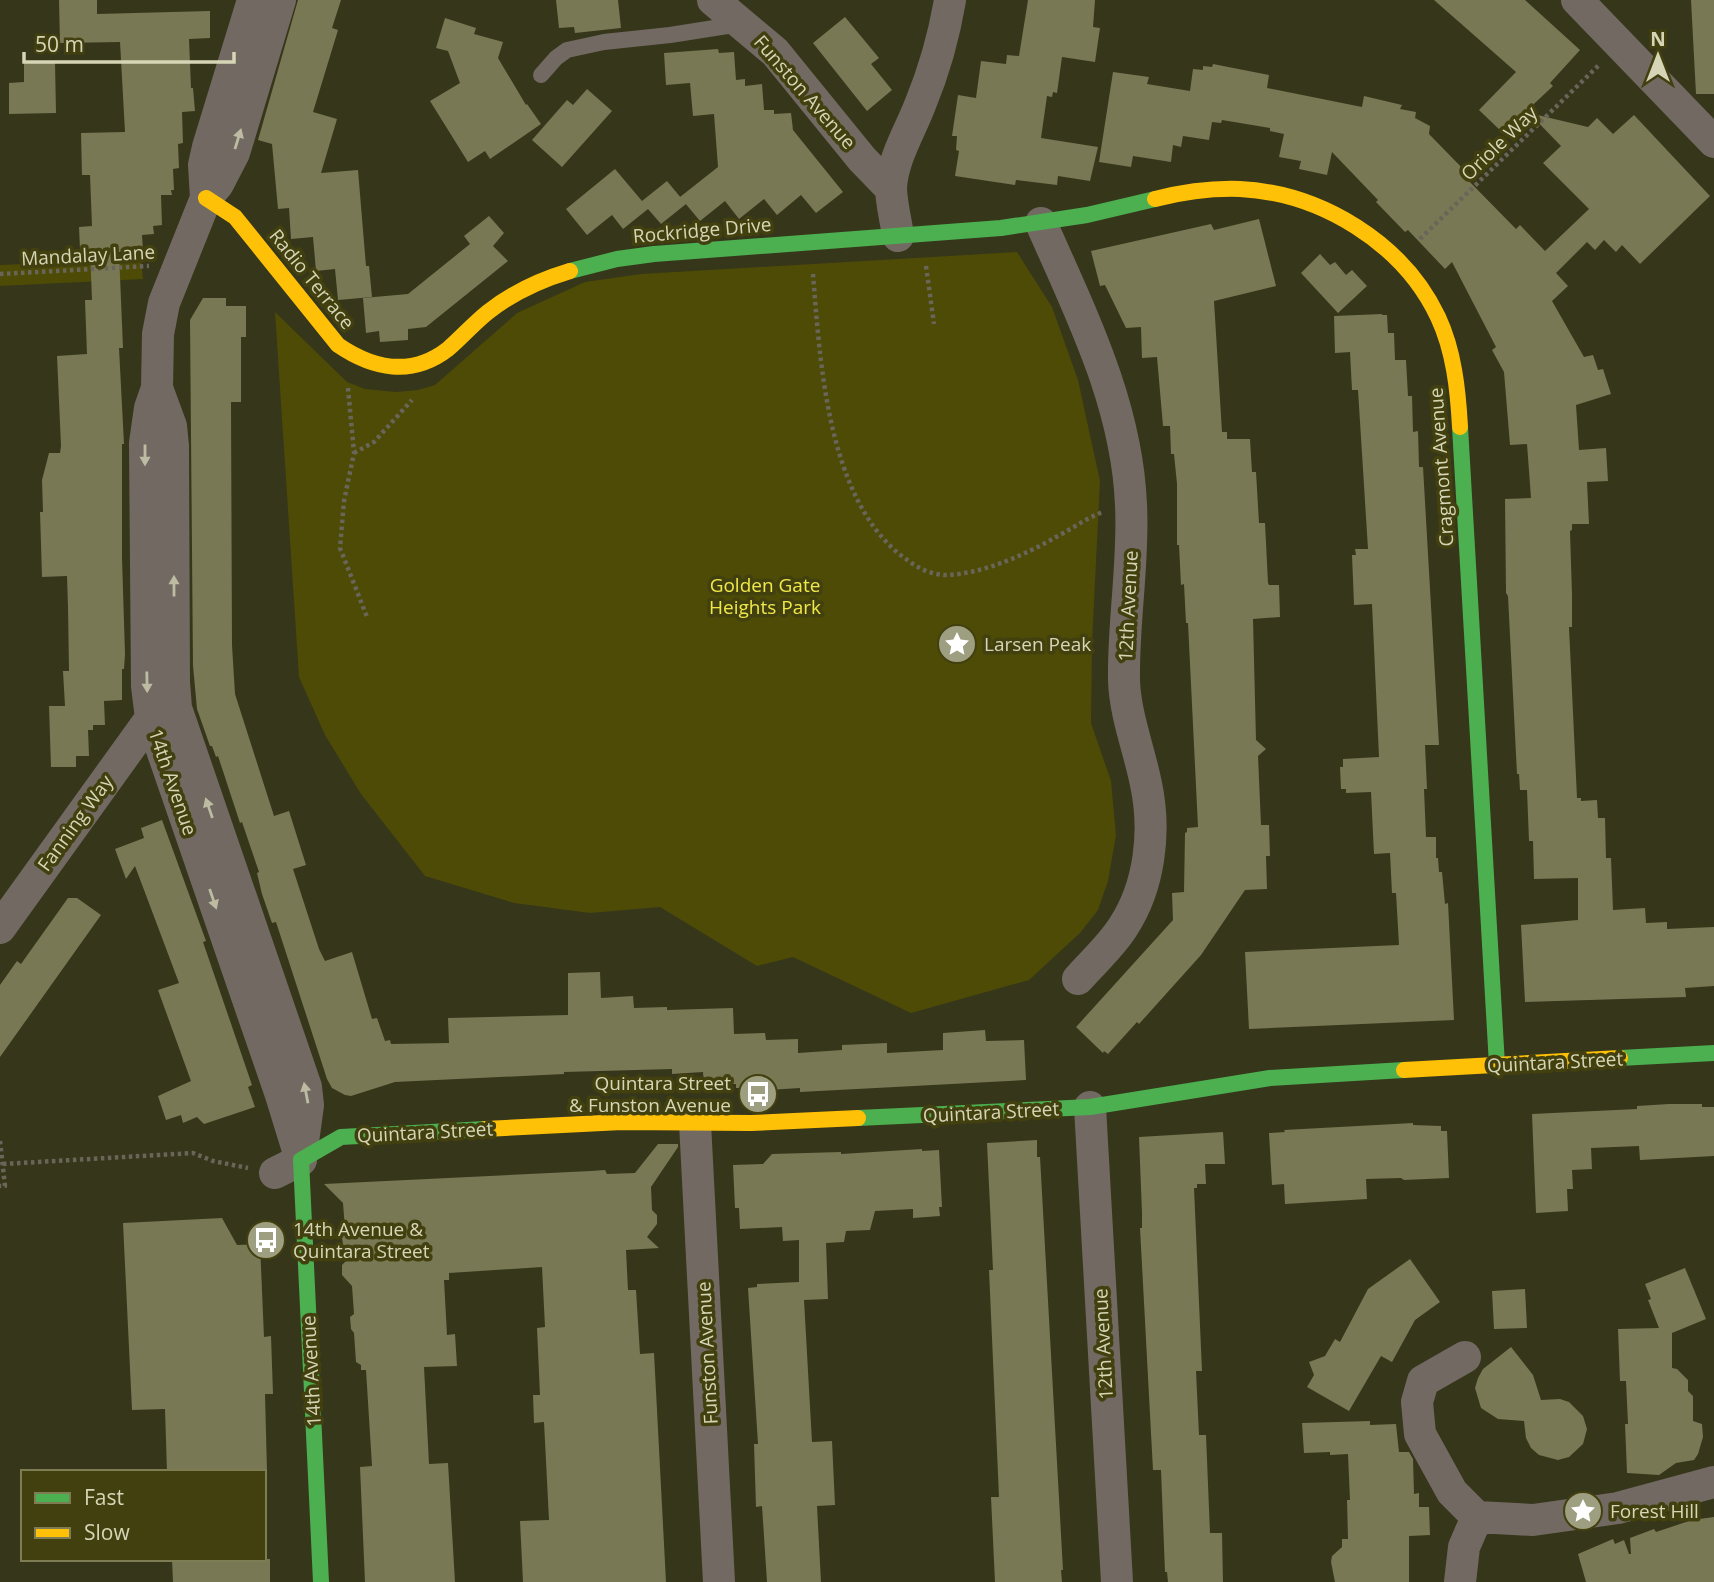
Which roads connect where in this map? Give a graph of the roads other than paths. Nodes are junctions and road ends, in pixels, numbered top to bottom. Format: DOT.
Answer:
graph roads {
  1 [pos="253,0"];
  2 [pos="280,0"];
  3 [pos="713,0"];
  4 [pos="950,0"];
  5 [pos="1577,0"];
  6 [pos="743,24"];
  7 [pos="541,75"];
  8 [pos="1714,142"];
  9 [pos="891,189"];
  10 [pos="206,198"];
  11 [pos="1041,223"];
  12 [pos="910,235"];
  13 [pos="397,368"];
  14 [pos="157,388"];
  15 [pos="151,718"];
  16 [pos="0,928"];
  17 [pos="1078,979"];
  18 [pos="1714,1053"];
  19 [pos="1497,1065"];
  20 [pos="1090,1107"];
  21 [pos="695,1123"];
  22 [pos="288,1167"];
  23 [pos="1465,1357"];
  24 [pos="1714,1482"];
  25 [pos="1477,1517"];
  26 [pos="321,1582"];
  27 [pos="719,1582"];
  28 [pos="1116,1582"];
  29 [pos="1460,1582"];
  1 -- 10 [label="street, 14th Avenue"];
  10 -- 2 [label="street, 14th Avenue, one-way"];
  3 -- 6 [label="street, Funston Avenue"];
  4 -- 9 [label="street"];
  5 -- 8 [label="street"];
  6 -- 7 [label="lane"];
  6 -- 9 [label="street, Funston Avenue"];
  9 -- 12 [label="street"];
  10 -- 13 [label="street, Radio Terrace"];
  10 -- 14 [label="street, 14th Avenue"];
  11 -- 12 [label="street, Rockridge Drive"];
  11 -- 17 [label="street, 12th Avenue"];
  11 -- 19 [label="street, Cragmont Avenue"];
  12 -- 13 [label="street, Rockridge Drive"];
  14 -- 15 [label="street, 14th Avenue, one-way"];
  22 -- 14 [label="street, 14th Avenue, one-way"];
  15 -- 16 [label="street, Fanning Way"];
  15 -- 22 [label="street, 14th Avenue, one-way"];
  18 -- 19 [label="street, Quintara Street"];
  19 -- 20 [label="street, Quintara Street"];
  20 -- 21 [label="street, Quintara Street"];
  20 -- 28 [label="street, 12th Avenue"];
  21 -- 22 [label="street, Quintara Street"];
  21 -- 27 [label="street, Funston Avenue"];
  22 -- 26 [label="street, 14th Avenue"];
  23 -- 25 [label="street"];
  24 -- 25 [label="street"];
  25 -- 29 [label="street"];
}
